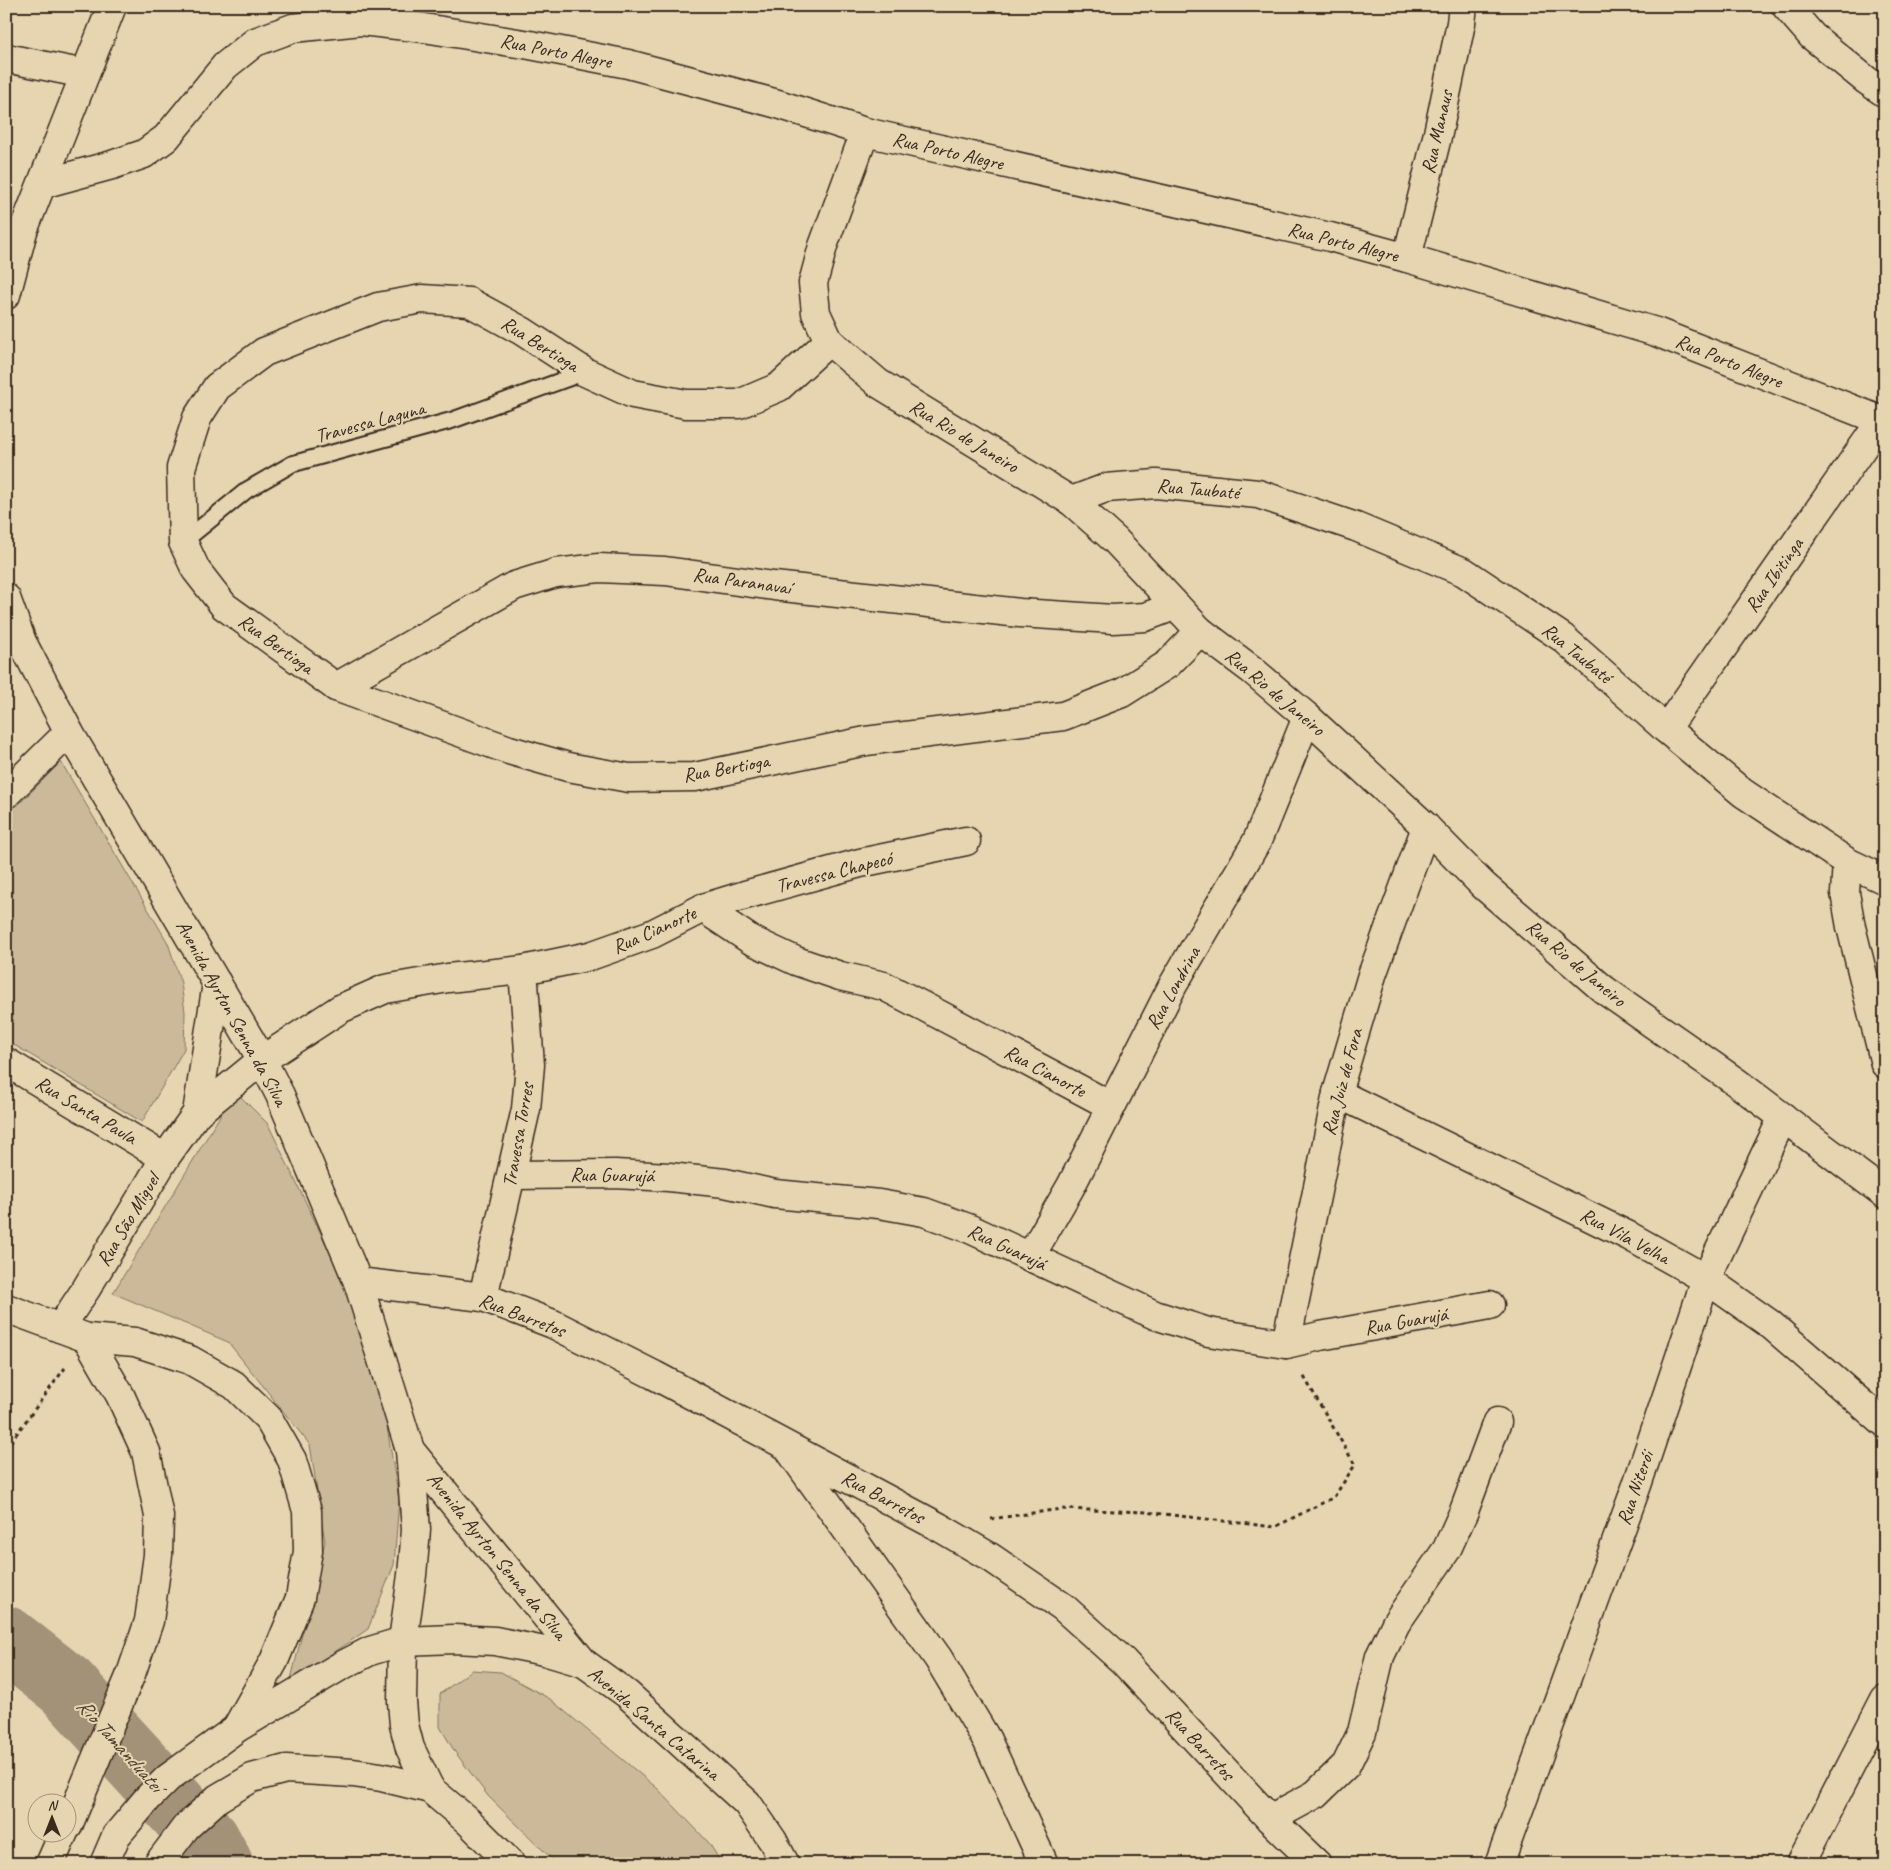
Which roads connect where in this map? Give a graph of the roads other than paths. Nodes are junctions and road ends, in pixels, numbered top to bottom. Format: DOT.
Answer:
graph roads {
  1 [pos="112,6"];
  2 [pos="1463,6"];
  3 [pos="1786,6"];
  4 [pos="6,58"];
  5 [pos="85,74"];
  6 [pos="1885,93"];
  7 [pos="865,132"];
  8 [pos="42,184"];
  9 [pos="1407,258"];
  10 [pos="6,295"];
  11 [pos="830,341"];
  12 [pos="585,372"];
  13 [pos="1883,422"];
  14 [pos="1071,501"];
  15 [pos="183,542"];
  16 [pos="6,598"];
  17 [pos="1174,606"];
  18 [pos="1200,632"];
  19 [pos="336,686"];
  20 [pos="1307,716"];
  21 [pos="1666,729"];
  22 [pos="69,732"];
  23 [pos="6,794"];
  24 [pos="1426,827"];
  25 [pos="966,841"];
  26 [pos="1847,862"];
  27 [pos="1885,880"];
  28 [pos="703,908"];
  29 [pos="523,970"];
  30 [pos="217,983"];
  31 [pos="262,1060"];
  32 [pos="6,1062"];
  33 [pos="1885,1064"];
  34 [pos="1337,1094"];
  35 [pos="1111,1106"];
  36 [pos="197,1113"];
  37 [pos="1783,1117"];
  38 [pos="165,1158"];
  39 [pos="512,1176"];
  40 [pos="1885,1194"];
  41 [pos="1030,1257"];
  42 [pos="1706,1280"];
  43 [pos="358,1282"];
  44 [pos="483,1297"];
  45 [pos="1490,1305"];
  46 [pos="6,1308"];
  47 [pos="60,1328"];
  48 [pos="87,1338"];
  49 [pos="1286,1344"];
  50 [pos="1497,1422"];
  51 [pos="1885,1424"];
  52 [pos="787,1446"];
  53 [pos="410,1450"];
  54 [pos="403,1641"];
  55 [pos="584,1663"];
  56 [pos="1885,1698"];
  57 [pos="236,1728"];
  58 [pos="430,1789"];
  59 [pos="78,1802"];
  60 [pos="1270,1819"];
  61 [pos="60,1842"];
  62 [pos="50,1864"];
  63 [pos="104,1864"];
  64 [pos="158,1864"];
  65 [pos="511,1864"];
  66 [pos="785,1864"];
  67 [pos="1044,1864"];
  68 [pos="1317,1864"];
  69 [pos="1498,1864"];
  70 [pos="1800,1864"];
  1 -- 5 [label="street"];
  2 -- 9 [label="street, Rua Manaus"];
  3 -- 6 [label="street"];
  4 -- 5 [label="street"];
  5 -- 8 [label="street"];
  7 -- 8 [label="street, Rua Porto Alegre"];
  7 -- 9 [label="street, Rua Porto Alegre"];
  7 -- 11 [label="street, Rua Rio de Janeiro"];
  8 -- 10 [label="street"];
  9 -- 13 [label="street, Rua Porto Alegre"];
  11 -- 12 [label="street, Rua Bertioga"];
  11 -- 14 [label="street, Rua Rio de Janeiro"];
  12 -- 15 [label="lane, Travessa Laguna"];
  12 -- 15 [label="street, Rua Bertioga"];
  13 -- 21 [label="street, Rua Ibitinga"];
  14 -- 17 [label="street, Rua Rio de Janeiro"];
  14 -- 21 [label="street, Rua Taubaté"];
  15 -- 19 [label="street, Rua Bertioga"];
  16 -- 22 [label="street, Avenida Ayrton Senna da Silva"];
  17 -- 18 [label="street, Rua Rio de Janeiro"];
  17 -- 19 [label="street, Rua Paranavaí"];
  18 -- 19 [label="street, Rua Bertioga"];
  18 -- 20 [label="street, Rua Rio de Janeiro"];
  20 -- 24 [label="street, Rua Rio de Janeiro"];
  20 -- 35 [label="street, Rua Londrina"];
  21 -- 26 [label="street, Rua Taubaté"];
  22 -- 23 [label="street"];
  22 -- 30 [label="street, Avenida Ayrton Senna da Silva"];
  24 -- 34 [label="street, Rua Juiz de Fora"];
  24 -- 37 [label="street, Rua Rio de Janeiro"];
  25 -- 28 [label="street, Travessa Chapecó"];
  26 -- 27 [label="street, Rua Taubaté"];
  26 -- 33 [label="street"];
  28 -- 29 [label="street, Rua Cianorte"];
  28 -- 35 [label="street, Rua Cianorte"];
  29 -- 31 [label="street, Rua Cianorte"];
  29 -- 39 [label="street, Travessa Torres"];
  30 -- 31 [label="street, Avenida Ayrton Senna da Silva"];
  30 -- 36 [label="street, Rua São Miguel"];
  31 -- 36 [label="street, Rua São Miguel"];
  31 -- 43 [label="street, Avenida Ayrton Senna da Silva"];
  32 -- 38 [label="street, Rua Santa Paula"];
  34 -- 42 [label="street, Rua Vila Velha"];
  34 -- 49 [label="street, Rua Juiz de Fora"];
  35 -- 41 [label="street, Rua Londrina"];
  36 -- 38 [label="street, Rua São Miguel"];
  37 -- 40 [label="street, Rua Rio de Janeiro"];
  37 -- 42 [label="street, Rua Niterói"];
  38 -- 47 [label="street, Rua São Miguel"];
  39 -- 41 [label="street, Rua Guarujá"];
  39 -- 44 [label="street, Travessa Torres"];
  41 -- 49 [label="street, Rua Guarujá"];
  42 -- 51 [label="street, Rua Vila Velha"];
  42 -- 69 [label="street, Rua Niterói"];
  43 -- 44 [label="street, Rua Barretos"];
  43 -- 53 [label="street, Avenida Ayrton Senna da Silva"];
  44 -- 52 [label="street, Rua Barretos"];
  45 -- 49 [label="street, Rua Guarujá"];
  46 -- 47 [label="street, Avenida Santa Catarina"];
  47 -- 48 [label="street, Avenida Santa Catarina"];
  48 -- 57 [label="street, Avenida Santa Catarina"];
  48 -- 59 [label="street"];
  50 -- 60 [label="street"];
  52 -- 60 [label="street, Rua Barretos"];
  52 -- 67 [label="street"];
  53 -- 54 [label="street, Avenida Ayrton Senna da Silva"];
  53 -- 55 [label="street, Avenida Ayrton Senna da Silva"];
  54 -- 55 [label="street, Avenida Santa Catarina"];
  54 -- 57 [label="street, Avenida Santa Catarina"];
  54 -- 58 [label="street, Avenida Ayrton Senna da Silva"];
  55 -- 66 [label="street, Avenida Santa Catarina"];
  56 -- 70 [label="street"];
  57 -- 63 [label="street, Avenida Santa Catarina"];
  58 -- 64 [label="street"];
  58 -- 65 [label="street"];
  60 -- 68 [label="street, Rua Barretos"];
  61 -- 62 [label="street"];
}
